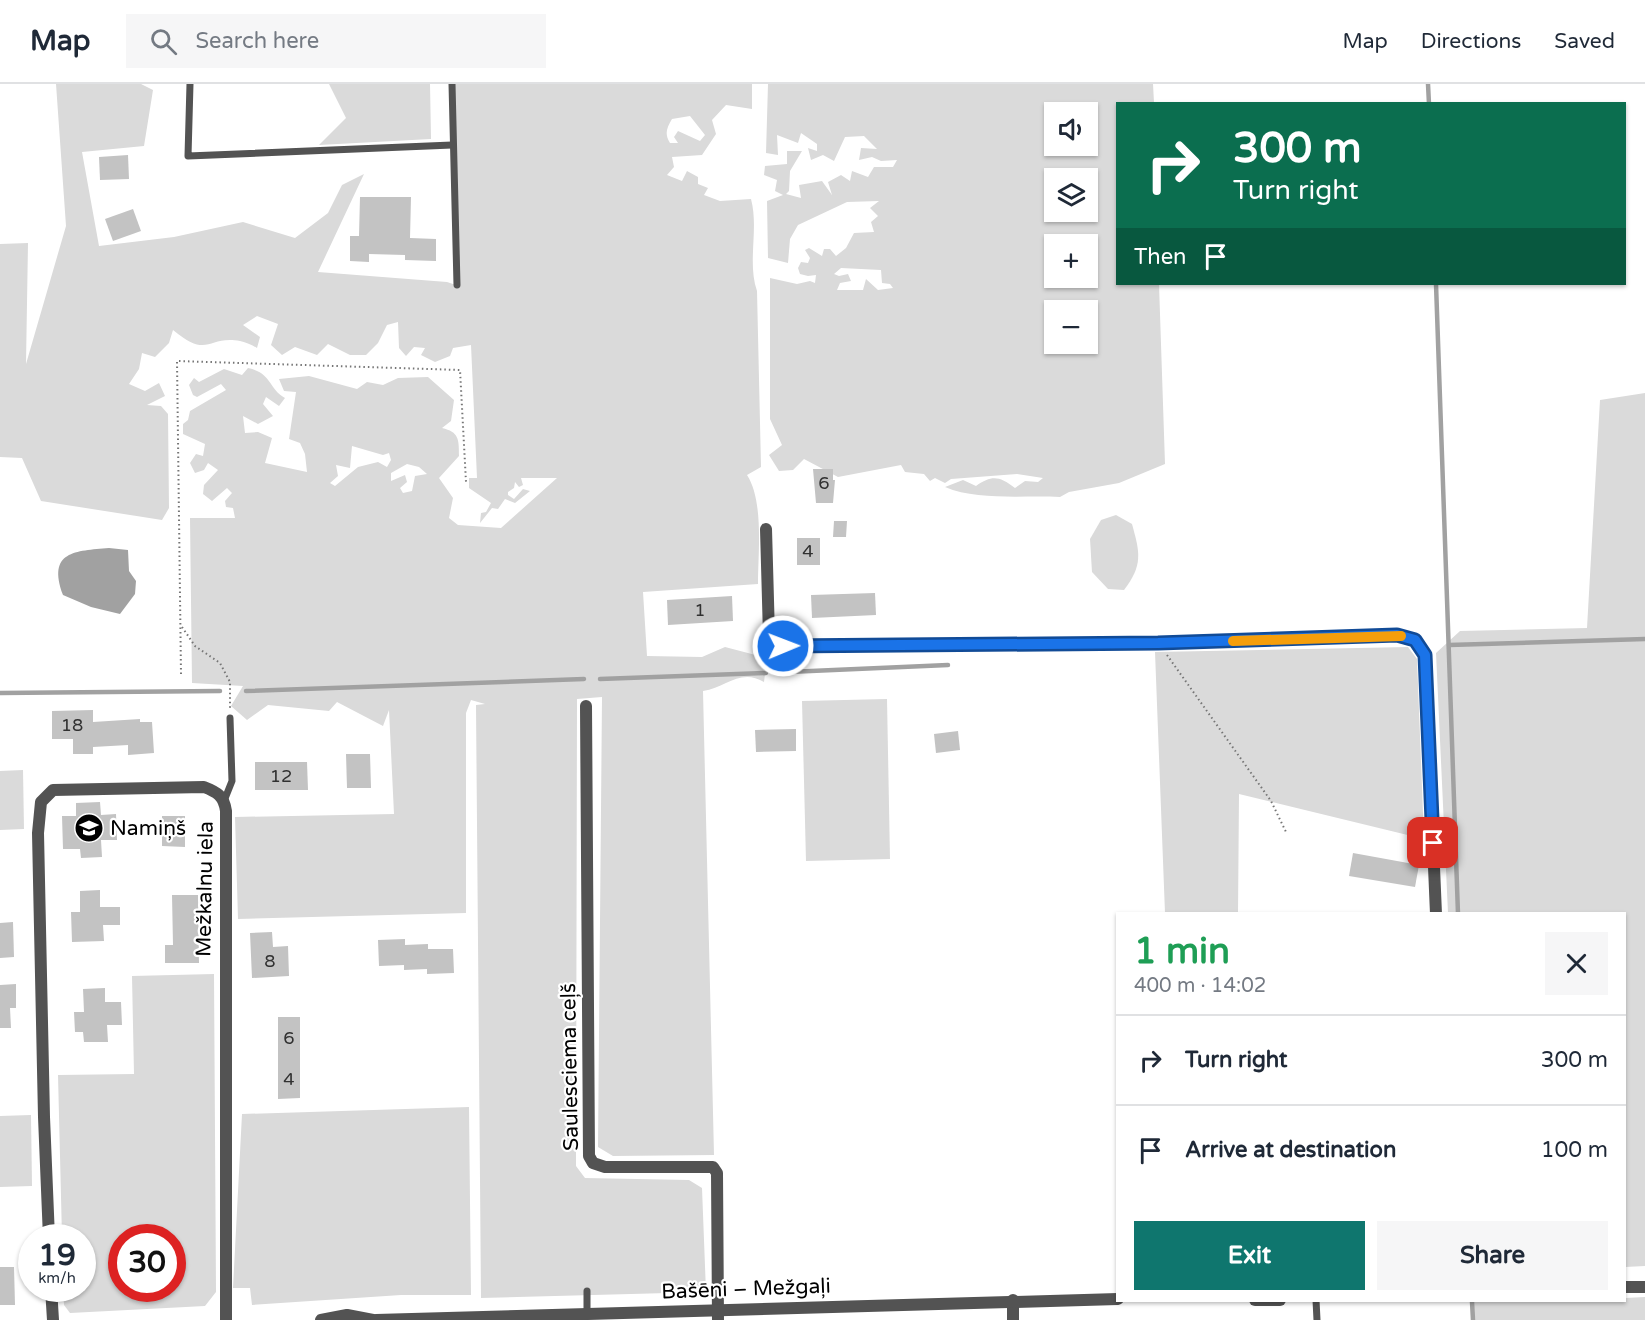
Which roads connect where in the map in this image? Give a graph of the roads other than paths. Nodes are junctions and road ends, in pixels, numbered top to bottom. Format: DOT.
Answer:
graph roads {
  1 [pos="190,84"];
  2 [pos="452,84"];
  3 [pos="452,145"];
  4 [pos="457,285"];
  5 [pos="766,529"];
  6 [pos="586,706"];
  7 [pos="230,718"];
  8 [pos="225,801"];
  9 [pos="1436,912"];
  10 [pos="49,1224"];
  11 [pos="1626,1287"];
  12 [pos="1645,1287"];
  13 [pos="587,1291"];
  14 [pos="1116,1299"];
  15 [pos="1013,1300"];
  16 [pos="52,1302"];
  17 [pos="1316,1302"];
  18 [pos="587,1314"];
  19 [pos="718,1315"];
  20 [pos="53,1320"];
  21 [pos="226,1320"];
  22 [pos="321,1320"];
  23 [pos="374,1320"];
  24 [pos="1013,1320"];
  25 [pos="1317,1320"];
  1 -- 3 [label="lane"];
  2 -- 3 [label="lane"];
  3 -- 4 [label="lane"];
  5 -- 9 [label="street"];
  6 -- 19 [label="street, Saulesciema ceļš"];
  7 -- 8 [label="lane"];
  8 -- 10 [label="street, Mežkalnu iela"];
  8 -- 21 [label="street, Mežkalnu iela"];
  11 -- 12 [label="street"];
  13 -- 18 [label="lane"];
  14 -- 15 [label="street, Bašēni – Mežgaļi"];
  15 -- 19 [label="street, Bašēni – Mežgaļi"];
  15 -- 24 [label="street"];
  16 -- 20 [label="street"];
  17 -- 25 [label="lane"];
  18 -- 19 [label="street, Bašēni – Mežgaļi"];
  18 -- 23 [label="street, Bašēni – Mežgaļi"];
  22 -- 23 [label="street, Bašēni – Mežgaļi"];
}
